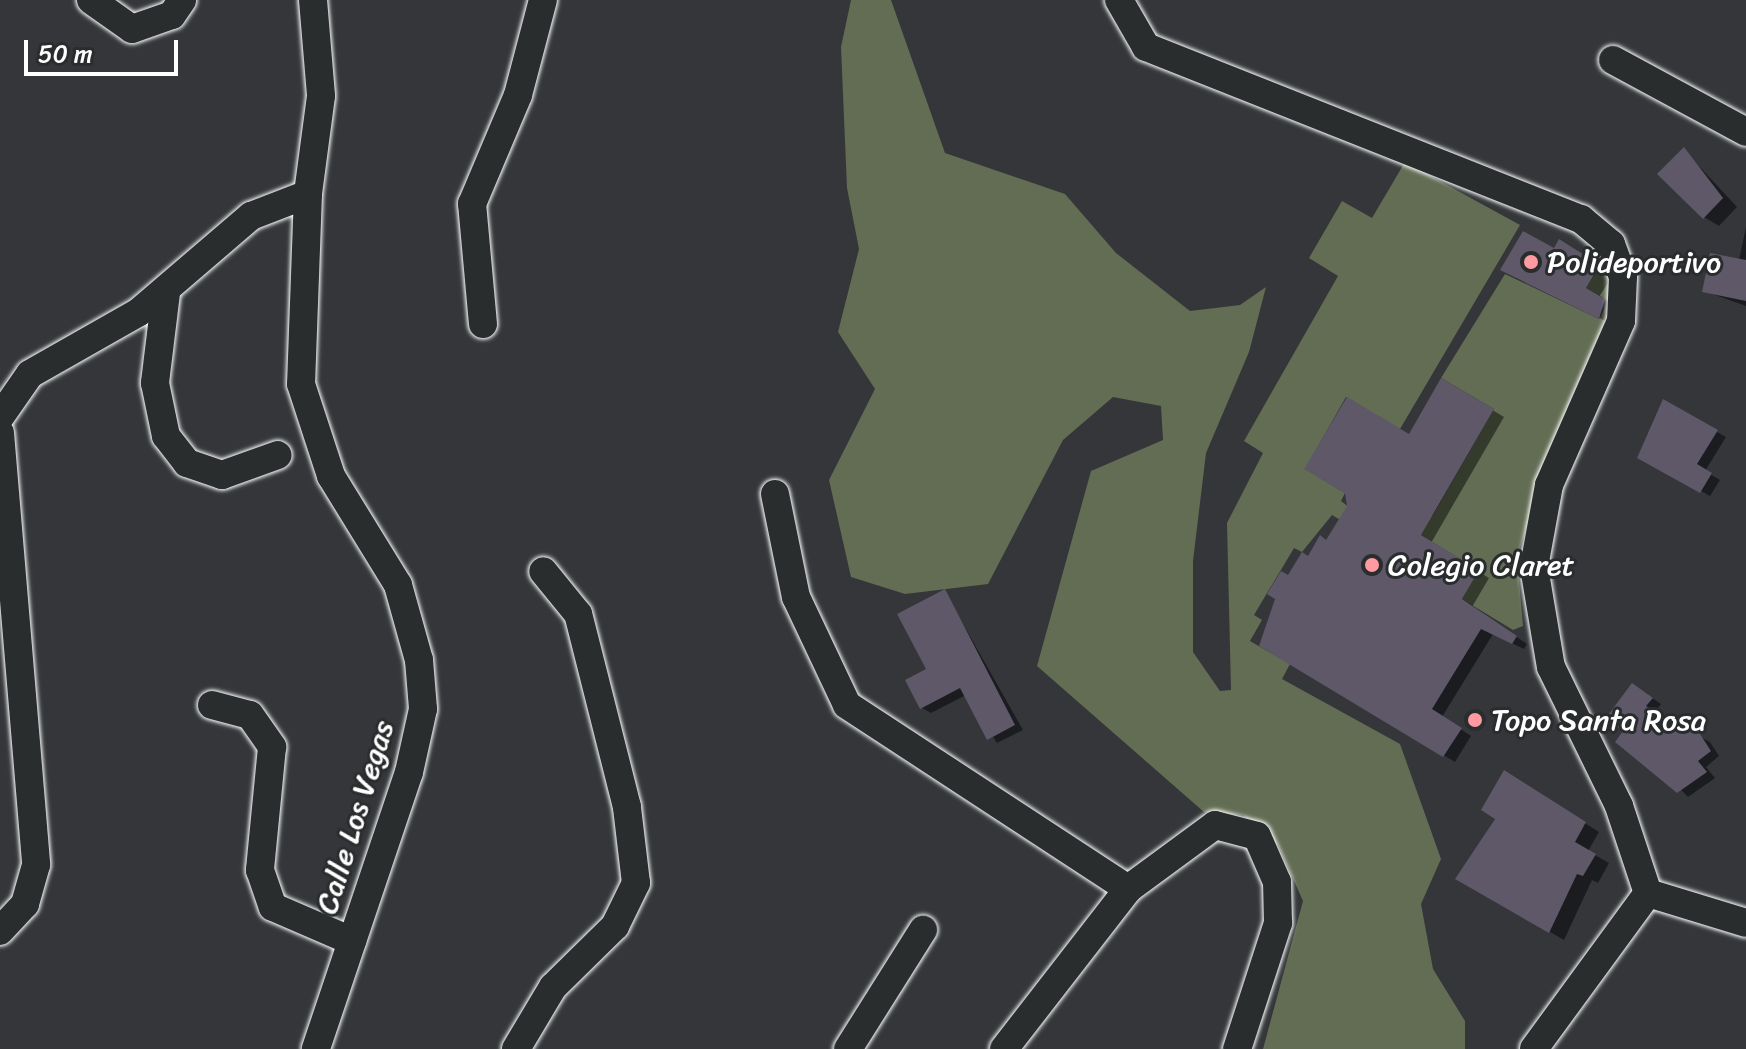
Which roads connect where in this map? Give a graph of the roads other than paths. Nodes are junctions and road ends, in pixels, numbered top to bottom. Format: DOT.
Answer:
graph roads {
  1 [pos="91,0"];
  2 [pos="182,0"];
  3 [pos="313,0"];
  4 [pos="543,0"];
  5 [pos="1119,0"];
  6 [pos="1613,60"];
  7 [pos="1746,132"];
  8 [pos="308,194"];
  9 [pos="166,293"];
  10 [pos="483,324"];
  11 [pos="0,417"];
  12 [pos="0,433"];
  13 [pos="278,455"];
  14 [pos="775,494"];
  15 [pos="543,571"];
  16 [pos="212,705"];
  17 [pos="1128,889"];
  18 [pos="1648,893"];
  19 [pos="1746,923"];
  20 [pos="923,930"];
  21 [pos="0,931"];
  22 [pos="352,941"];
  23 [pos="316,1049"];
  24 [pos="516,1049"];
  25 [pos="848,1049"];
  26 [pos="1004,1049"];
  27 [pos="1237,1049"];
  28 [pos="1534,1049"];
  1 -- 2 [label="street"];
  3 -- 8 [label="street, Calle Los Vegas"];
  4 -- 10 [label="street"];
  5 -- 18 [label="street"];
  6 -- 7 [label="street"];
  8 -- 9 [label="street"];
  8 -- 22 [label="street, Calle Los Vegas"];
  9 -- 11 [label="street"];
  9 -- 13 [label="street"];
  12 -- 21 [label="street"];
  14 -- 17 [label="street"];
  15 -- 24 [label="street"];
  16 -- 22 [label="street"];
  17 -- 26 [label="street"];
  17 -- 27 [label="street"];
  18 -- 19 [label="street"];
  18 -- 28 [label="street"];
  20 -- 25 [label="street"];
  22 -- 23 [label="street, Calle Los Vegas"];
}
